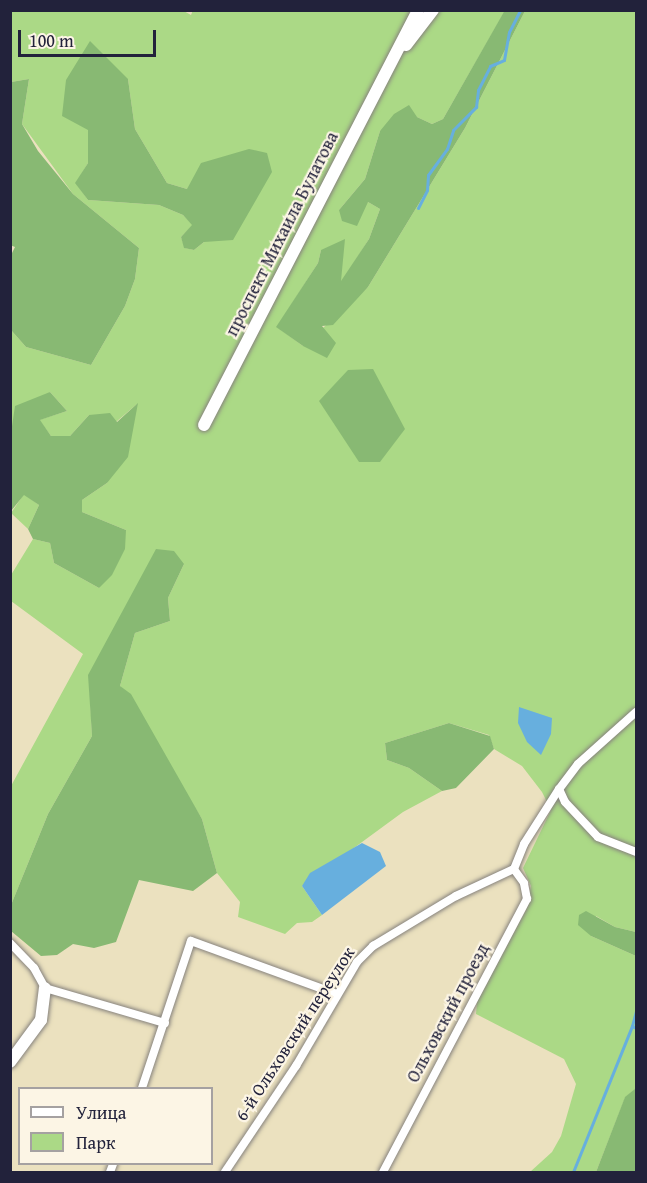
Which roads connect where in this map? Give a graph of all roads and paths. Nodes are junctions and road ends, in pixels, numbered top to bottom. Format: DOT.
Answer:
graph roads {
  1 [pos="418,10"];
  2 [pos="433,10"];
  3 [pos="393,59"];
  4 [pos="204,425"];
  5 [pos="636,712"];
  6 [pos="559,789"];
  7 [pos="636,852"];
  8 [pos="514,869"];
  9 [pos="10,943"];
  10 [pos="45,988"];
  11 [pos="337,993"];
  12 [pos="165,1023"];
  13 [pos="10,1062"];
  14 [pos="143,1087"];
  15 [pos="225,1173"];
  16 [pos="383,1173"];
  1 -- 3 [label="street, проспект Михаила Булатова"];
  2 -- 3 [label="street, проспект Михаила Булатова"];
  3 -- 4 [label="street, проспект Михаила Булатова"];
  5 -- 6 [label="street"];
  6 -- 7 [label="street"];
  6 -- 8 [label="street"];
  8 -- 11 [label="street, 6-й Ольховский переулок"];
  8 -- 16 [label="street, Ольховский проезд"];
  9 -- 10 [label="street"];
  10 -- 12 [label="street"];
  10 -- 13 [label="street"];
  11 -- 12 [label="street"];
  11 -- 15 [label="street, 6-й Ольховский переулок"];
  12 -- 14 [label="street"];
}
